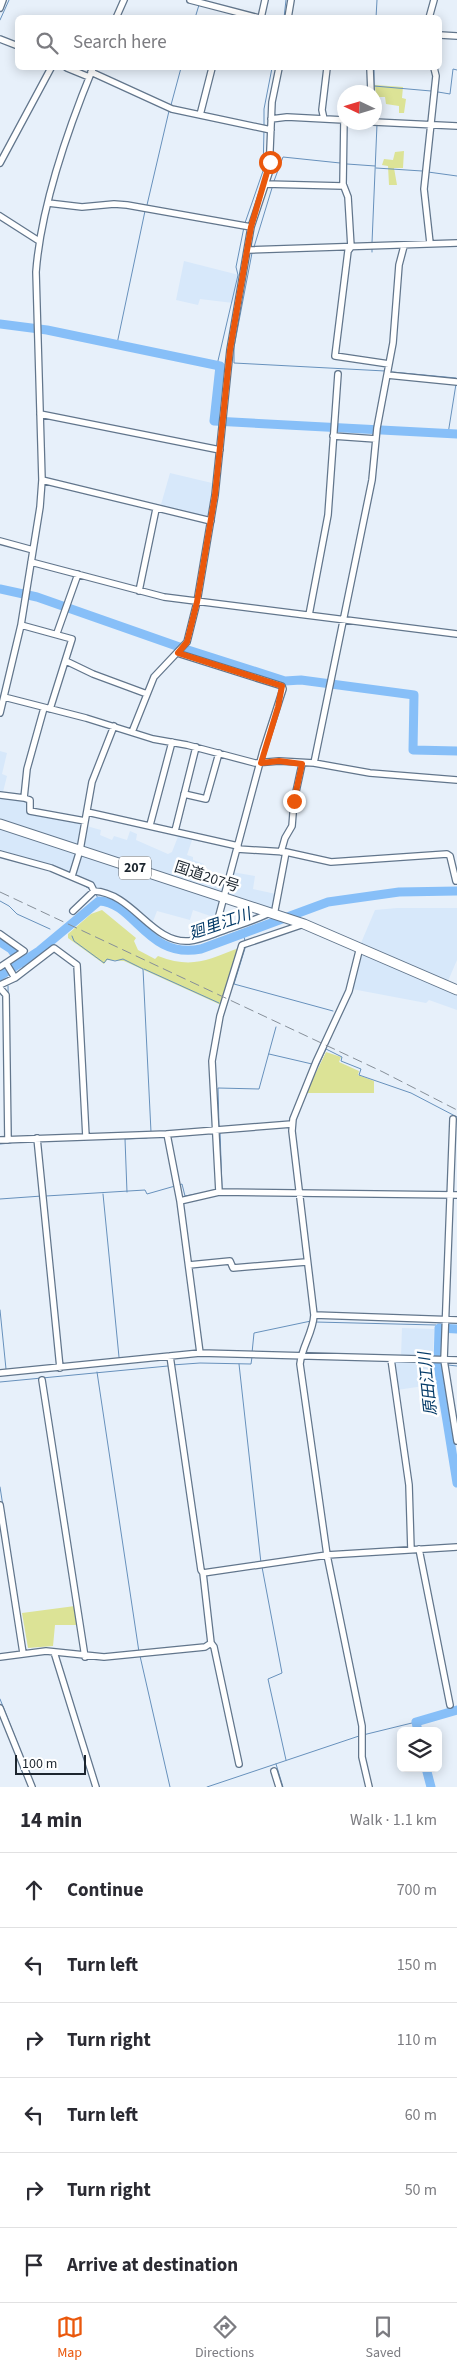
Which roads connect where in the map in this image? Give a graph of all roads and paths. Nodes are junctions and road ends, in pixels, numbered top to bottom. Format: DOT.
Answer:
graph roads {
  1 [pos="3,0"];
  2 [pos="124,0"];
  3 [pos="190,0"];
  4 [pos="265,0"];
  5 [pos="291,0"];
  6 [pos="434,0"];
  7 [pos="0,8"];
  8 [pos="226,10"];
  9 [pos="117,15"];
  10 [pos="225,15"];
  11 [pos="247,15"];
  12 [pos="261,15"];
  13 [pos="288,15"];
  14 [pos="430,15"];
  15 [pos="442,35"];
  16 [pos="457,36"];
  17 [pos="0,39"];
  18 [pos="15,45"];
  19 [pos="49,70"];
  20 [pos="211,70"];
  21 [pos="279,70"];
  22 [pos="328,70"];
  23 [pos="370,70"];
  24 [pos="434,70"];
  25 [pos="91,72"];
  26 [pos="371,85"];
  27 [pos="200,115"];
  28 [pos="324,118"];
  29 [pos="271,119"];
  30 [pos="337,119"];
  31 [pos="382,123"];
  32 [pos="430,126"];
  33 [pos="457,126"];
  34 [pos="266,129"];
  35 [pos="344,130"];
  36 [pos="0,163"];
  37 [pos="265,184"];
  38 [pos="344,186"];
  39 [pos="48,202"];
  40 [pos="0,216"];
  41 [pos="247,226"];
  42 [pos="39,241"];
  43 [pos="457,242"];
  44 [pos="430,243"];
  45 [pos="404,246"];
  46 [pos="351,247"];
  47 [pos="249,250"];
  48 [pos="389,364"];
  49 [pos="338,374"];
  50 [pos="387,375"];
  51 [pos="457,382"];
  52 [pos="40,414"];
  53 [pos="334,432"];
  54 [pos="376,438"];
  55 [pos="220,450"];
  56 [pos="42,480"];
  57 [pos="156,509"];
  58 [pos="211,521"];
  59 [pos="0,541"];
  60 [pos="33,550"];
  61 [pos="31,562"];
  62 [pos="78,574"];
  63 [pos="139,590"];
  64 [pos="197,602"];
  65 [pos="310,616"];
  66 [pos="345,619"];
  67 [pos="20,625"];
  68 [pos="57,633"];
  69 [pos="457,634"];
  70 [pos="181,650"];
  71 [pos="66,661"];
  72 [pos="147,694"];
  73 [pos="4,697"];
  74 [pos="47,709"];
  75 [pos="0,713"];
  76 [pos="114,726"];
  77 [pos="132,732"];
  78 [pos="172,742"];
  79 [pos="196,747"];
  80 [pos="219,753"];
  81 [pos="261,763"];
  82 [pos="314,763"];
  83 [pos="302,764"];
  84 [pos="457,780"];
  85 [pos="184,794"];
  86 [pos="0,795"];
  87 [pos="24,798"];
  88 [pos="86,812"];
  89 [pos="85,821"];
  90 [pos="0,824"];
  91 [pos="150,825"];
  92 [pos="175,831"];
  93 [pos="238,847"];
  94 [pos="80,850"];
  95 [pos="283,852"];
  96 [pos="0,854"];
  97 [pos="72,876"];
  98 [pos="456,882"];
  99 [pos="92,891"];
  100 [pos="224,898"];
  101 [pos="73,911"];
  102 [pos="270,913"];
  103 [pos="304,924"];
  104 [pos="0,934"];
  105 [pos="214,934"];
  106 [pos="360,947"];
  107 [pos="3,965"];
  108 [pos="15,978"];
  109 [pos="0,987"];
  110 [pos="457,990"];
  111 [pos="453,1119"];
  112 [pos="292,1124"];
  113 [pos="218,1130"];
  114 [pos="167,1134"];
  115 [pos="86,1137"];
  116 [pos="37,1138"];
  117 [pos="0,1140"];
  118 [pos="10,1140"];
  119 [pos="219,1190"];
  120 [pos="299,1193"];
  121 [pos="452,1194"];
  122 [pos="180,1200"];
  123 [pos="306,1262"];
  124 [pos="189,1264"];
  125 [pos="314,1317"];
  126 [pos="445,1319"];
  127 [pos="457,1320"];
  128 [pos="200,1353"];
  129 [pos="170,1356"];
  130 [pos="301,1357"];
  131 [pos="391,1360"];
  132 [pos="457,1360"];
  133 [pos="445,1364"];
  134 [pos="60,1368"];
  135 [pos="4,1373"];
  136 [pos="42,1380"];
  137 [pos="457,1440"];
  138 [pos="0,1505"];
  139 [pos="457,1547"];
  140 [pos="419,1549"];
  141 [pos="411,1550"];
  142 [pos="327,1555"];
  143 [pos="203,1573"];
  144 [pos="211,1643"];
  145 [pos="54,1652"];
  146 [pos="22,1653"];
  147 [pos="0,1657"];
  148 [pos="85,1657"];
  149 [pos="450,1705"];
  150 [pos="0,1708"];
  151 [pos="239,1764"];
  152 [pos="274,1771"];
  153 [pos="32,1787"];
  154 [pos="96,1787"];
  155 [pos="279,1787"];
  156 [pos="369,1787"];
  1 -- 7 [label="street"];
  2 -- 9 [label="street"];
  3 -- 8 [label="street"];
  4 -- 12 [label="street"];
  5 -- 13 [label="street"];
  6 -- 14 [label="street"];
  8 -- 10 [label="street"];
  8 -- 11 [label="street"];
  15 -- 16 [label="street"];
  17 -- 18 [label="street"];
  19 -- 36 [label="street"];
  20 -- 27 [label="street"];
  21 -- 29 [label="street"];
  22 -- 28 [label="street"];
  23 -- 26 [label="street"];
  24 -- 32 [label="street"];
  25 -- 27 [label="street"];
  25 -- 39 [label="street"];
  27 -- 34 [label="street"];
  28 -- 29 [label="street"];
  28 -- 30 [label="street"];
  29 -- 34 [label="street"];
  31 -- 32 [label="street"];
  32 -- 33 [label="street"];
  32 -- 44 [label="street"];
  34 -- 37 [label="street"];
  35 -- 38 [label="street"];
  37 -- 38 [label="street"];
  37 -- 41 [label="street"];
  38 -- 46 [label="street"];
  39 -- 41 [label="street"];
  39 -- 42 [label="street"];
  40 -- 42 [label="street"];
  41 -- 47 [label="street"];
  42 -- 52 [label="street"];
  43 -- 44 [label="street"];
  44 -- 45 [label="street"];
  45 -- 46 [label="street"];
  45 -- 48 [label="street"];
  46 -- 47 [label="street"];
  46 -- 48 [label="street"];
  47 -- 55 [label="street"];
  48 -- 50 [label="street"];
  49 -- 53 [label="street"];
  50 -- 51 [label="street"];
  50 -- 54 [label="street"];
  52 -- 55 [label="street"];
  52 -- 56 [label="street"];
  53 -- 54 [label="street"];
  53 -- 65 [label="street"];
  54 -- 66 [label="street"];
  55 -- 58 [label="street"];
  56 -- 57 [label="street"];
  56 -- 60 [label="street"];
  57 -- 58 [label="street"];
  57 -- 63 [label="street"];
  58 -- 64 [label="street"];
  59 -- 60 [label="street"];
  60 -- 61 [label="street"];
  61 -- 62 [label="street"];
  61 -- 67 [label="street"];
  62 -- 63 [label="street"];
  62 -- 68 [label="street"];
  63 -- 64 [label="street"];
  64 -- 65 [label="street"];
  64 -- 70 [label="street"];
  65 -- 66 [label="street"];
  66 -- 69 [label="street"];
  66 -- 82 [label="street"];
  67 -- 68 [label="street"];
  67 -- 73 [label="street"];
  68 -- 71 [label="street"];
  70 -- 72 [label="street"];
  70 -- 81 [label="street"];
  71 -- 72 [label="street"];
  71 -- 74 [label="street"];
  72 -- 77 [label="street"];
  73 -- 74 [label="street"];
  73 -- 75 [label="street"];
  74 -- 76 [label="street"];
  74 -- 87 [label="street"];
  76 -- 77 [label="street"];
  76 -- 88 [label="street"];
  77 -- 78 [label="street"];
  78 -- 79 [label="street"];
  78 -- 91 [label="street"];
  79 -- 80 [label="street"];
  79 -- 85 [label="street"];
  80 -- 81 [label="street"];
  80 -- 85 [label="street"];
  81 -- 83 [label="street"];
  81 -- 93 [label="street"];
  82 -- 83 [label="street"];
  82 -- 84 [label="street"];
  83 -- 95 [label="street"];
  85 -- 92 [label="street"];
  86 -- 87 [label="street"];
  87 -- 89 [label="street"];
  88 -- 89 [label="street"];
  88 -- 91 [label="street"];
  89 -- 94 [label="street"];
  90 -- 94 [label="highway, 国道207号 / 207"];
  91 -- 92 [label="street"];
  92 -- 93 [label="street"];
  93 -- 95 [label="street"];
  93 -- 100 [label="street"];
  94 -- 97 [label="street"];
  94 -- 100 [label="highway, 国道207号 / 207"];
  95 -- 98 [label="street"];
  95 -- 102 [label="street"];
  96 -- 97 [label="street"];
  97 -- 99 [label="street"];
  99 -- 101 [label="street"];
  99 -- 105 [label="street"];
  100 -- 102 [label="highway, 国道207号 / 207"];
  100 -- 105 [label="street"];
  102 -- 103 [label="highway, 国道207号 / 207"];
  102 -- 105 [label="street"];
  103 -- 106 [label="highway, 国道207号 / 207"];
  103 -- 113 [label="street"];
  104 -- 107 [label="street"];
  106 -- 110 [label="highway, 国道207号 / 207"];
  106 -- 112 [label="street"];
  107 -- 108 [label="street"];
  108 -- 109 [label="street"];
  108 -- 115 [label="street"];
  109 -- 118 [label="street"];
  111 -- 121 [label="street"];
  112 -- 113 [label="street"];
  112 -- 120 [label="street"];
  113 -- 114 [label="street"];
  113 -- 119 [label="street"];
  114 -- 115 [label="street"];
  114 -- 122 [label="street"];
  115 -- 116 [label="street"];
  116 -- 118 [label="street"];
  116 -- 134 [label="street"];
  117 -- 118 [label="street"];
  119 -- 120 [label="street"];
  119 -- 122 [label="street"];
  120 -- 121 [label="street"];
  120 -- 123 [label="street"];
  121 -- 126 [label="street"];
  122 -- 124 [label="street"];
  123 -- 124 [label="street"];
  123 -- 125 [label="street"];
  124 -- 128 [label="street"];
  125 -- 126 [label="street"];
  125 -- 130 [label="street"];
  126 -- 127 [label="street"];
  126 -- 133 [label="street"];
  128 -- 129 [label="street"];
  128 -- 130 [label="street"];
  129 -- 134 [label="street"];
  129 -- 143 [label="street"];
  130 -- 131 [label="street"];
  130 -- 142 [label="street"];
  131 -- 133 [label="street"];
  131 -- 141 [label="street"];
  132 -- 133 [label="street"];
  133 -- 137 [label="street"];
  134 -- 135 [label="street"];
  136 -- 148 [label="street"];
  138 -- 146 [label="street"];
  139 -- 140 [label="street"];
  140 -- 141 [label="street"];
  140 -- 149 [label="street"];
  141 -- 142 [label="street"];
  142 -- 143 [label="street"];
  142 -- 156 [label="street"];
  143 -- 144 [label="street"];
  144 -- 148 [label="street"];
  144 -- 151 [label="street"];
  145 -- 146 [label="street"];
  145 -- 148 [label="street"];
  145 -- 154 [label="street"];
  146 -- 147 [label="street"];
  150 -- 153 [label="street"];
  152 -- 155 [label="street"];
}
